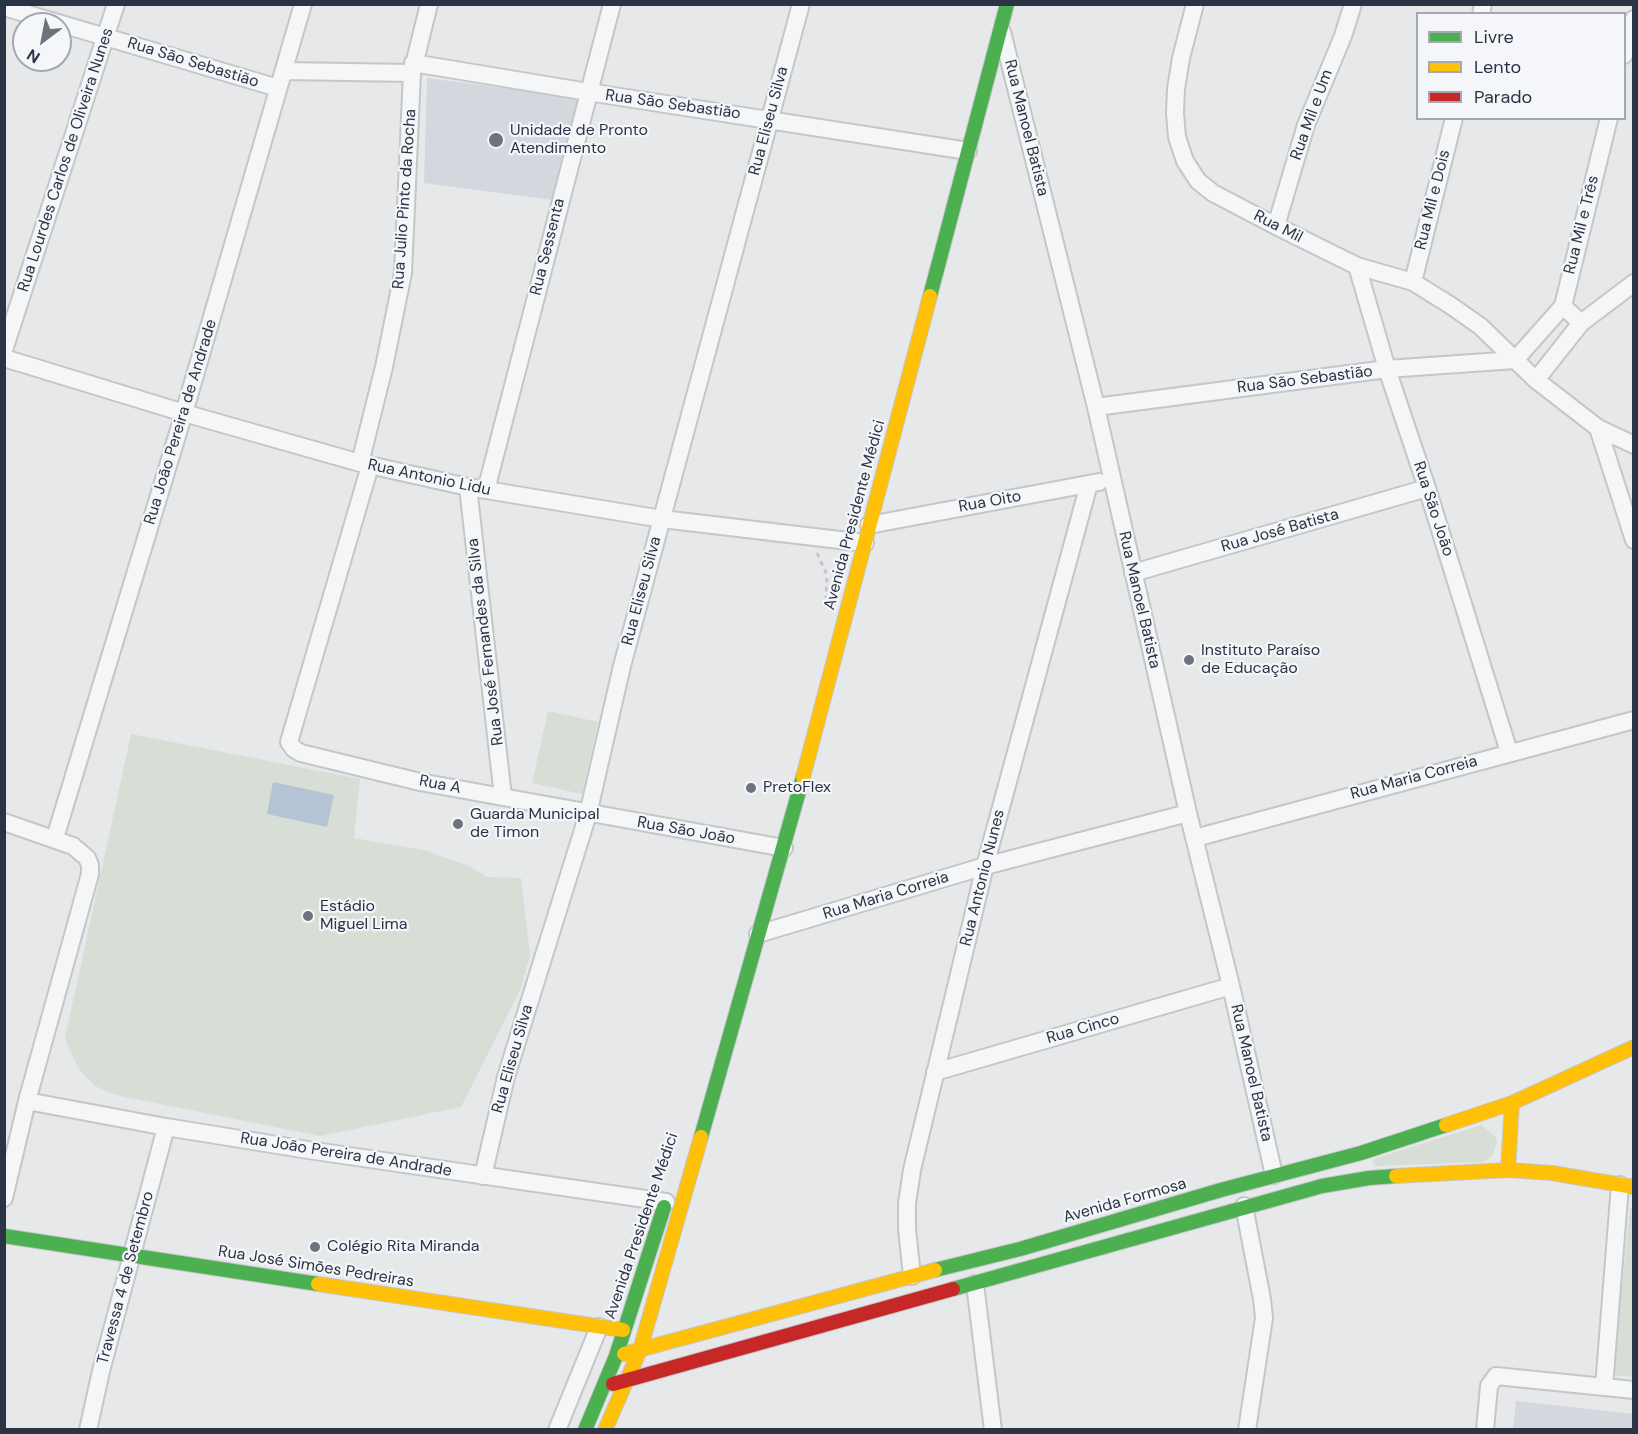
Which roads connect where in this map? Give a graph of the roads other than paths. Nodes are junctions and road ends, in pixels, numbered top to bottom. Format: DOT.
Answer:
graph roads {
  1 [pos="116,4"];
  2 [pos="303,4"];
  3 [pos="429,4"];
  4 [pos="612,4"];
  5 [pos="801,4"];
  6 [pos="1007,4"];
  7 [pos="1195,4"];
  8 [pos="1353,4"];
  9 [pos="4,7"];
  10 [pos="1634,19"];
  11 [pos="1001,26"];
  12 [pos="106,37"];
  13 [pos="1626,48"];
  14 [pos="413,68"];
  15 [pos="284,71"];
  16 [pos="278,88"];
  17 [pos="588,92"];
  18 [pos="769,119"];
  19 [pos="1454,120"];
  20 [pos="1608,120"];
  21 [pos="968,151"];
  22 [pos="1276,226"];
  23 [pos="1357,266"];
  24 [pos="1413,282"];
  25 [pos="1634,283"];
  26 [pos="1563,306"];
  27 [pos="1581,323"];
  28 [pos="4,350"];
  29 [pos="4,358"];
  30 [pos="1515,360"];
  31 [pos="1387,369"];
  32 [pos="1536,380"];
  33 [pos="1096,406"];
  34 [pos="184,413"];
  35 [pos="1598,428"];
  36 [pos="1634,445"];
  37 [pos="365,465"];
  38 [pos="1111,479"];
  39 [pos="1089,484"];
  40 [pos="468,487"];
  41 [pos="1427,488"];
  42 [pos="486,490"];
  43 [pos="662,519"];
  44 [pos="869,525"];
  45 [pos="1634,540"];
  46 [pos="865,543"];
  47 [pos="1133,573"];
  48 [pos="1634,720"];
  49 [pos="294,749"];
  50 [pos="1509,752"];
  51 [pos="503,798"];
  52 [pos="1188,813"];
  53 [pos="588,814"];
  54 [pos="4,822"];
  55 [pos="55,838"];
  56 [pos="1195,838"];
  57 [pos="784,849"];
  58 [pos="986,866"];
  59 [pos="758,934"];
  60 [pos="1231,986"];
  61 [pos="730,1033"];
  62 [pos="1634,1047"];
  63 [pos="935,1071"];
  64 [pos="27,1101"];
  65 [pos="1512,1103"];
  66 [pos="166,1127"];
  67 [pos="1361,1153"];
  68 [pos="678,1170"];
  69 [pos="1508,1170"];
  70 [pos="1274,1175"];
  71 [pos="483,1176"];
  72 [pos="1369,1178"];
  73 [pos="1627,1186"];
  74 [pos="668,1196"];
  75 [pos="4,1198"];
  76 [pos="1245,1206"];
  77 [pos="1135,1217"];
  78 [pos="4,1236"];
  79 [pos="1142,1236"];
  80 [pos="1020,1249"];
  81 [pos="133,1255"];
  82 [pos="1025,1268"];
  83 [pos="912,1276"];
  84 [pos="975,1284"];
  85 [pos="599,1327"];
  86 [pos="623,1330"];
  87 [pos="640,1350"];
  88 [pos="616,1356"];
  89 [pos="628,1379"];
  90 [pos="604,1387"];
  91 [pos="1604,1387"];
  92 [pos="1634,1390"];
  93 [pos="88,1430"];
  94 [pos="557,1430"];
  95 [pos="585,1430"];
  96 [pos="605,1430"];
  97 [pos="993,1430"];
  98 [pos="1247,1430"];
  99 [pos="1485,1430"];
  1 -- 12 [label="street, Rua Lourdes Carlos de Oliveira Nunes"];
  2 -- 15 [label="street, Rua João Pereira de Andrade"];
  3 -- 14 [label="street, Rua Julio Pinto da Rocha"];
  4 -- 17 [label="street, Rua Sessenta"];
  5 -- 18 [label="street, Rua Eliseu Silva"];
  6 -- 11 [label="main road, Avenida Presidente Médici"];
  7 -- 22 [label="street, Rua Mil"];
  8 -- 22 [label="street, Rua Mil e Um"];
  9 -- 12 [label="street, Rua São Sebastião"];
  10 -- 13 [label="street"];
  11 -- 21 [label="main road, Avenida Presidente Médici"];
  11 -- 33 [label="street, Rua Manoel Batista"];
  12 -- 16 [label="street, Rua São Sebastião"];
  12 -- 28 [label="street, Rua Lourdes Carlos de Oliveira Nunes"];
  14 -- 15 [label="street, Rua São Sebastião"];
  14 -- 17 [label="street, Rua São Sebastião"];
  14 -- 37 [label="street, Rua Julio Pinto da Rocha"];
  15 -- 16 [label="street, Rua João Pereira de Andrade"];
  16 -- 34 [label="street, Rua João Pereira de Andrade"];
  17 -- 18 [label="street, Rua São Sebastião"];
  17 -- 42 [label="street, Rua Sessenta"];
  18 -- 21 [label="street, Rua São Sebastião"];
  18 -- 43 [label="street, Rua Eliseu Silva"];
  19 -- 24 [label="street, Rua Mil e Dois"];
  20 -- 26 [label="street, Rua Mil e Três"];
  21 -- 44 [label="main road, Avenida Presidente Médici"];
  22 -- 23 [label="street, Rua Mil"];
  23 -- 24 [label="street, Rua Mil"];
  23 -- 31 [label="street, Rua São João"];
  24 -- 30 [label="street, Rua Mil"];
  25 -- 27 [label="street"];
  26 -- 27 [label="street"];
  26 -- 30 [label="street"];
  27 -- 32 [label="street"];
  29 -- 34 [label="street, Rua Antonio Lidu"];
  30 -- 31 [label="street, Rua São Sebastião"];
  30 -- 32 [label="street, Rua Mil"];
  31 -- 33 [label="street, Rua São Sebastião"];
  31 -- 41 [label="street, Rua São João"];
  32 -- 35 [label="street, Rua Mil"];
  33 -- 38 [label="street, Rua Manoel Batista"];
  34 -- 37 [label="street, Rua Antonio Lidu"];
  34 -- 55 [label="street, Rua João Pereira de Andrade"];
  35 -- 36 [label="street, Rua Mil"];
  35 -- 45 [label="street"];
  37 -- 40 [label="street, Rua Antonio Lidu"];
  37 -- 49 [label="street, Rua Julio Pinto da Rocha"];
  38 -- 39 [label="street, Rua Oito"];
  38 -- 47 [label="street, Rua Manoel Batista"];
  39 -- 44 [label="street, Rua Oito"];
  39 -- 58 [label="street, Rua Antonio Nunes"];
  40 -- 42 [label="street, Rua Antonio Lidu"];
  40 -- 51 [label="street, Rua José Fernandes da Silva"];
  41 -- 47 [label="street, Rua José Batista"];
  41 -- 50 [label="street, Rua São João"];
  42 -- 43 [label="street, Rua Antonio Lidu"];
  43 -- 46 [label="street, Rua Antonio Lidu"];
  43 -- 53 [label="street, Rua Eliseu Silva"];
  44 -- 46 [label="main road, Avenida Presidente Médici"];
  46 -- 57 [label="main road, Avenida Presidente Médici"];
  47 -- 52 [label="street, Rua Manoel Batista"];
  48 -- 50 [label="street, Rua Maria Correia"];
  49 -- 51 [label="street, Rua A"];
  50 -- 56 [label="street, Rua Maria Correia"];
  51 -- 53 [label="street, Rua A"];
  52 -- 56 [label="street, Rua Manoel Batista"];
  52 -- 58 [label="street, Rua Maria Correia"];
  53 -- 57 [label="street, Rua São João"];
  53 -- 71 [label="street, Rua Eliseu Silva"];
  54 -- 55 [label="street"];
  55 -- 64 [label="street"];
  56 -- 60 [label="street, Rua Manoel Batista"];
  57 -- 59 [label="main road, Avenida Presidente Médici"];
  58 -- 59 [label="street, Rua Maria Correia"];
  58 -- 63 [label="street, Rua Antonio Nunes"];
  59 -- 61 [label="main road, Avenida Presidente Médici"];
  60 -- 63 [label="street, Rua Cinco"];
  60 -- 70 [label="street, Rua Manoel Batista"];
  61 -- 68 [label="main road, Avenida Presidente Médici"];
  61 -- 87 [label="main road, Avenida Presidente Médici"];
  62 -- 65 [label="main road, Avenida Formosa"];
  63 -- 83 [label="street, Rua Antonio Nunes"];
  64 -- 66 [label="street, Rua João Pereira de Andrade"];
  64 -- 75 [label="street"];
  65 -- 67 [label="main road, Avenida Formosa"];
  65 -- 69 [label="main road"];
  66 -- 71 [label="street, Rua João Pereira de Andrade"];
  66 -- 81 [label="street, Travessa 4 de Setembro"];
  67 -- 70 [label="main road, Avenida Formosa"];
  67 -- 72 [label="main road"];
  69 -- 72 [label="main road"];
  69 -- 73 [label="main road"];
  70 -- 77 [label="main road, Avenida Formosa"];
  71 -- 74 [label="street, Rua João Pereira de Andrade"];
  72 -- 76 [label="main road"];
  73 -- 91 [label="street"];
  74 -- 86 [label="main road, Avenida Presidente Médici"];
  76 -- 79 [label="main road"];
  76 -- 98 [label="street"];
  77 -- 79 [label="main road"];
  77 -- 80 [label="main road, Avenida Formosa"];
  78 -- 81 [label="main road, Rua José Simões Pedreiras"];
  79 -- 82 [label="main road"];
  80 -- 82 [label="main road"];
  80 -- 83 [label="main road, Avenida Formosa"];
  81 -- 85 [label="main road, Rua José Simões Pedreiras"];
  81 -- 93 [label="street, Travessa 4 de Setembro"];
  82 -- 84 [label="main road"];
  83 -- 87 [label="main road, Avenida Formosa"];
  84 -- 89 [label="main road"];
  84 -- 97 [label="street"];
  85 -- 86 [label="main road, Rua José Simões Pedreiras"];
  85 -- 94 [label="street"];
  86 -- 88 [label="main road, Avenida Presidente Médici"];
  87 -- 88 [label="main road, Avenida Formosa"];
  87 -- 89 [label="main road, Avenida Presidente Médici"];
  88 -- 90 [label="main road, Avenida Presidente Médici"];
  89 -- 90 [label="main road"];
  89 -- 96 [label="main road, Avenida Presidente Médici"];
  90 -- 95 [label="main road, Avenida Presidente Médici"];
  91 -- 92 [label="street"];
  91 -- 99 [label="street"];
}
